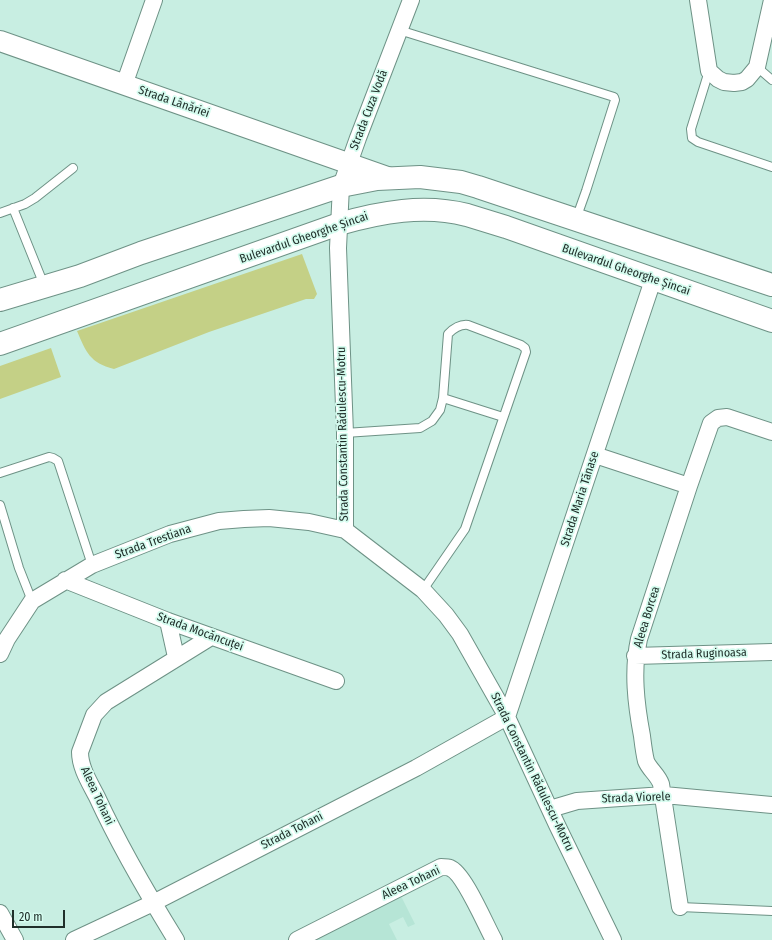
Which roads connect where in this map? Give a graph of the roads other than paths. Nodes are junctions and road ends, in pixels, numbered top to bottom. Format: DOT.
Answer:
graph roads {
  1 [pos="154,0"];
  2 [pos="411,0"];
  3 [pos="698,0"];
  4 [pos="772,0"];
  5 [pos="400,30"];
  6 [pos="0,41"];
  7 [pos="757,67"];
  8 [pos="709,70"];
  9 [pos="772,80"];
  10 [pos="124,85"];
  11 [pos="349,163"];
  12 [pos="772,167"];
  13 [pos="73,168"];
  14 [pos="390,178"];
  15 [pos="341,186"];
  16 [pos="14,208"];
  17 [pos="0,213"];
  18 [pos="576,219"];
  19 [pos="339,224"];
  20 [pos="653,280"];
  21 [pos="772,285"];
  22 [pos="45,287"];
  23 [pos="0,300"];
  24 [pos="772,321"];
  25 [pos="0,344"];
  26 [pos="443,398"];
  27 [pos="503,417"];
  28 [pos="345,432"];
  29 [pos="772,432"];
  30 [pos="595,455"];
  31 [pos="0,473"];
  32 [pos="689,486"];
  33 [pos="0,505"];
  34 [pos="345,530"];
  35 [pos="92,564"];
  36 [pos="65,580"];
  37 [pos="423,590"];
  38 [pos="32,601"];
  39 [pos="168,621"];
  40 [pos="211,637"];
  41 [pos="772,652"];
  42 [pos="0,654"];
  43 [pos="635,656"];
  44 [pos="176,657"];
  45 [pos="336,682"];
  46 [pos="507,717"];
  47 [pos="664,795"];
  48 [pos="772,805"];
  49 [pos="550,809"];
  50 [pos="153,902"];
  51 [pos="680,906"];
  52 [pos="772,911"];
  53 [pos="0,913"];
  54 [pos="15,940"];
  55 [pos="74,940"];
  56 [pos="176,940"];
  57 [pos="297,940"];
  58 [pos="494,940"];
  59 [pos="614,940"];
  1 -- 10 [label="street"];
  2 -- 5 [label="street, Strada Cuza Vodă"];
  3 -- 8 [label="street"];
  4 -- 7 [label="street"];
  5 -- 11 [label="street, Strada Cuza Vodă"];
  5 -- 18 [label="lane"];
  6 -- 10 [label="street, Strada Lânăriei"];
  7 -- 8 [label="street"];
  7 -- 9 [label="lane"];
  8 -- 12 [label="lane"];
  10 -- 11 [label="street, Strada Lânăriei"];
  11 -- 14 [label="street"];
  11 -- 15 [label="street, Strada Cuza Vodă"];
  13 -- 16 [label="lane"];
  14 -- 15 [label="main road"];
  14 -- 18 [label="main road"];
  15 -- 19 [label="street, Strada Cuza Vodă"];
  15 -- 22 [label="main road"];
  16 -- 17 [label="lane"];
  16 -- 22 [label="lane"];
  18 -- 21 [label="main road"];
  19 -- 20 [label="main road, Bulevardul Gheorghe Șincai"];
  19 -- 25 [label="main road, Bulevardul Gheorghe Șincai"];
  19 -- 28 [label="street, Strada Constantin Rădulescu-Motru"];
  20 -- 24 [label="main road, Bulevardul Gheorghe Șincai"];
  20 -- 30 [label="street, Strada Maria Tănase"];
  22 -- 23 [label="main road"];
  26 -- 27 [label="lane"];
  26 -- 27 [label="lane"];
  26 -- 28 [label="lane"];
  27 -- 37 [label="lane"];
  28 -- 34 [label="street, Strada Constantin Rădulescu-Motru"];
  29 -- 32 [label="street, Aleea Borcea"];
  30 -- 32 [label="street"];
  30 -- 46 [label="street, Strada Maria Tănase"];
  31 -- 35 [label="lane"];
  32 -- 43 [label="street, Aleea Borcea"];
  33 -- 38 [label="lane"];
  34 -- 35 [label="street, Strada Trestiana"];
  34 -- 37 [label="street, Strada Constantin Rădulescu-Motru"];
  35 -- 36 [label="street, Strada Trestiana"];
  36 -- 38 [label="street, Strada Trestiana"];
  36 -- 39 [label="street, Strada Mocăncuței"];
  37 -- 46 [label="street, Strada Constantin Rădulescu-Motru"];
  38 -- 42 [label="street, Strada Trestiana"];
  39 -- 40 [label="street, Strada Mocăncuței"];
  39 -- 44 [label="street"];
  40 -- 44 [label="street, Aleea Tohani"];
  40 -- 45 [label="street, Strada Mocăncuței"];
  41 -- 43 [label="street, Strada Ruginoasa"];
  43 -- 47 [label="street, Aleea Borcea"];
  44 -- 50 [label="street, Aleea Tohani"];
  46 -- 49 [label="street, Strada Constantin Rădulescu-Motru"];
  46 -- 50 [label="street, Strada Tohani"];
  47 -- 48 [label="street, Strada Viorele"];
  47 -- 49 [label="street, Strada Viorele"];
  47 -- 51 [label="street, Aleea Borcea"];
  49 -- 59 [label="street, Strada Constantin Rădulescu-Motru"];
  50 -- 55 [label="street, Strada Tohani"];
  50 -- 56 [label="street, Aleea Tohani"];
  51 -- 52 [label="lane"];
  53 -- 54 [label="street"];
  57 -- 58 [label="street, Aleea Tohani"];
}
